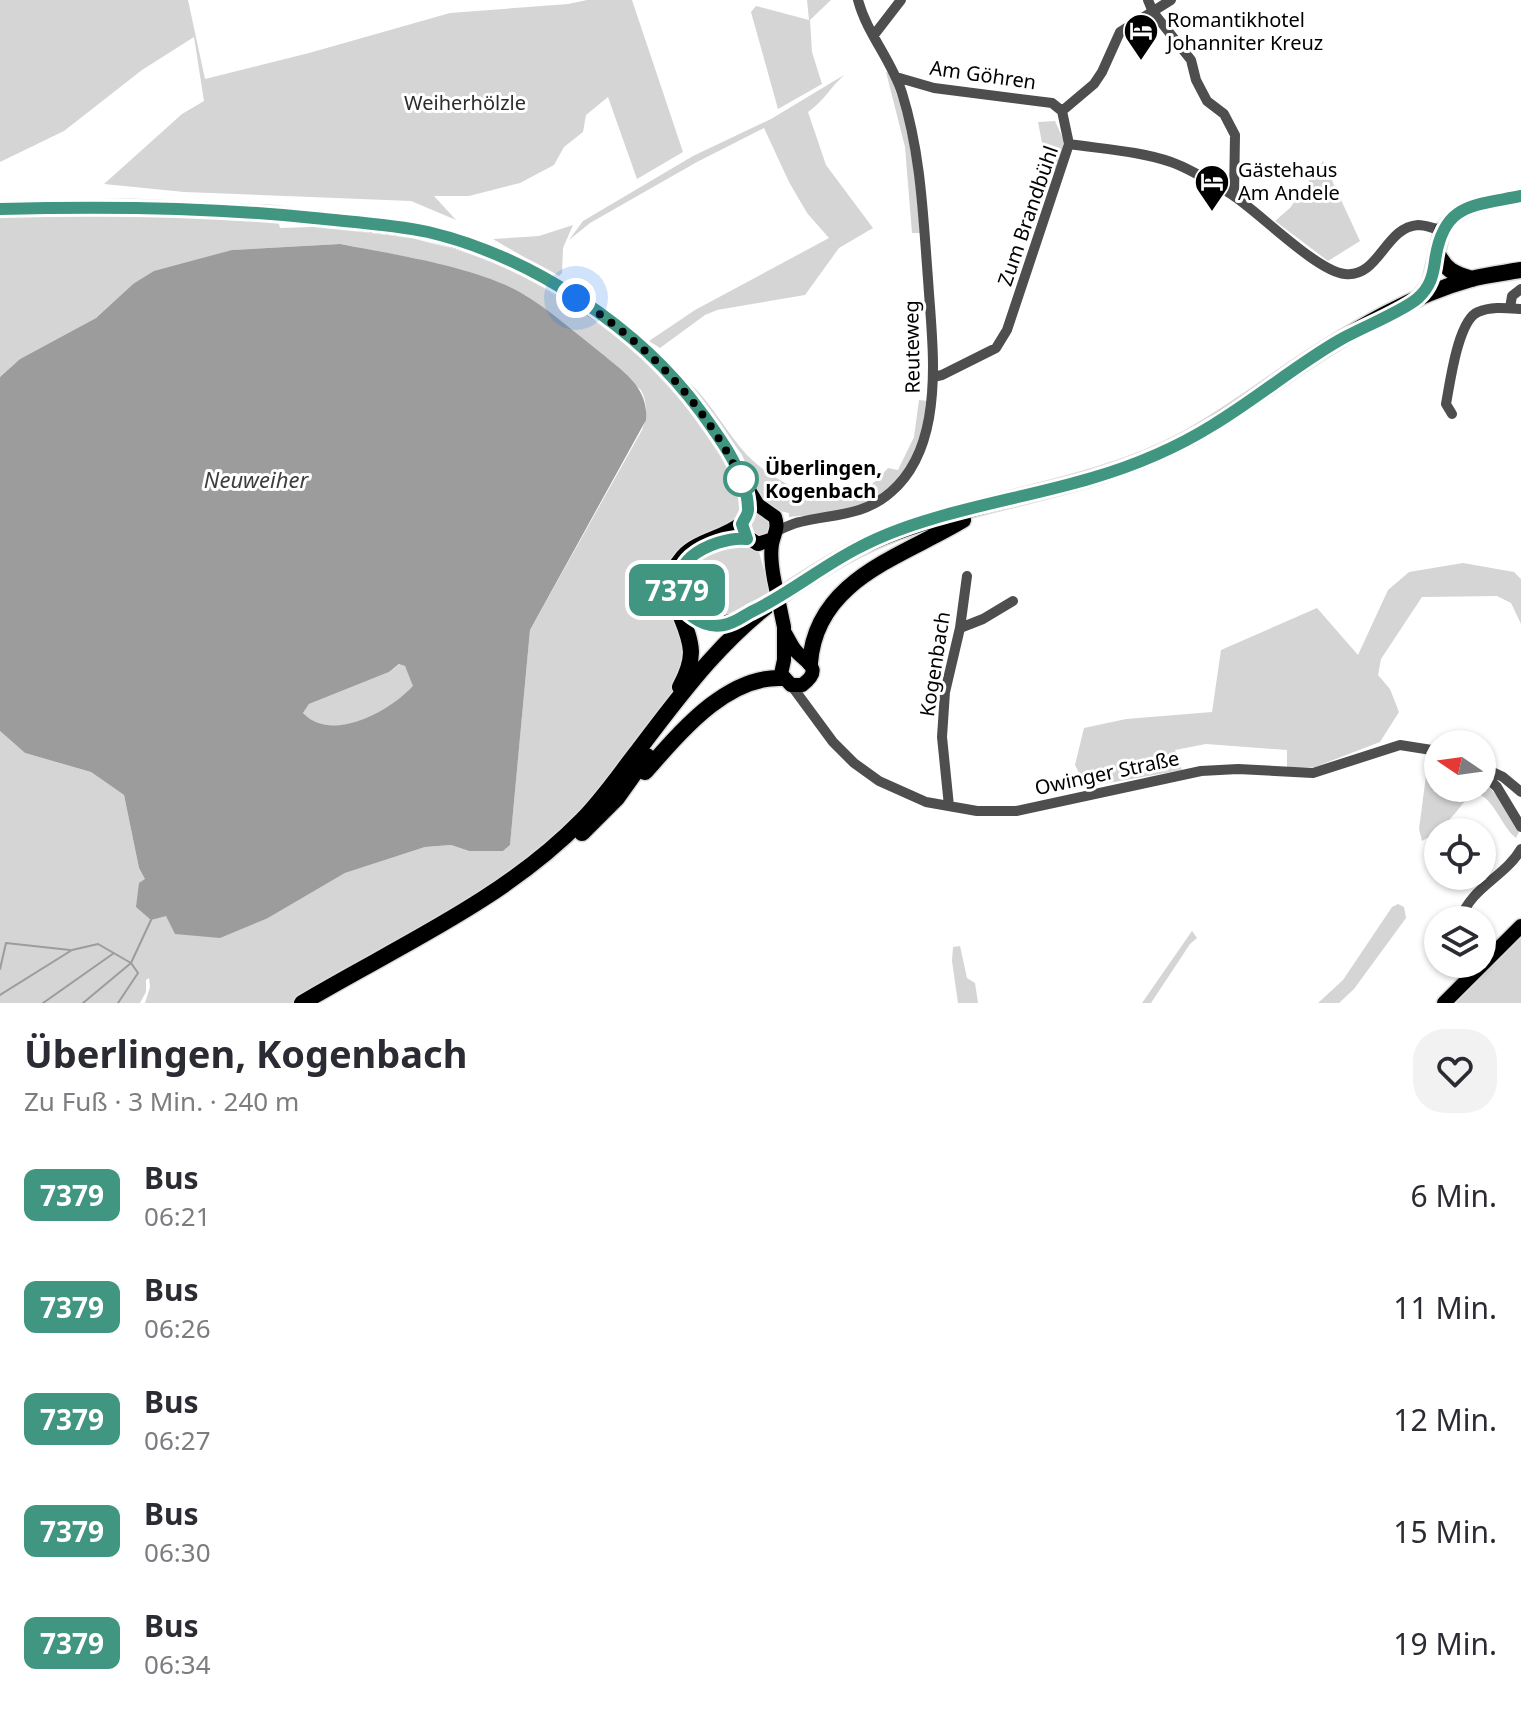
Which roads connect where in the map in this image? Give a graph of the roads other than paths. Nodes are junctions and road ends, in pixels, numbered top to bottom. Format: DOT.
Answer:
graph roads {
  1 [pos="858,0"];
  2 [pos="901,0"];
  3 [pos="1148,0"];
  4 [pos="1171,0"];
  5 [pos="1153,12"];
  6 [pos="874,35"];
  7 [pos="896,77"];
  8 [pos="1062,111"];
  9 [pos="1069,144"];
  10 [pos="1234,196"];
  11 [pos="1521,196"];
  12 [pos="0,209"];
  13 [pos="1442,230"];
  14 [pos="1437,252"];
  15 [pos="1520,270"];
  16 [pos="1472,279"];
  17 [pos="1521,289"];
  18 [pos="1416,300"];
  19 [pos="1516,308"];
  20 [pos="933,377"];
  21 [pos="1452,414"];
  22 [pos="963,520"];
  23 [pos="761,527"];
  24 [pos="967,576"];
  25 [pos="1013,601"];
  26 [pos="766,607"];
  27 [pos="960,628"];
  28 [pos="785,630"];
  29 [pos="805,659"];
  30 [pos="784,660"];
  31 [pos="793,682"];
  32 [pos="674,704"];
  33 [pos="1424,749"];
  34 [pos="1496,774"];
  35 [pos="1496,786"];
  36 [pos="1521,792"];
  37 [pos="617,798"];
  38 [pos="949,806"];
  39 [pos="1521,827"];
  40 [pos="1521,849"];
  41 [pos="511,880"];
  42 [pos="1465,906"];
  43 [pos="1521,926"];
  44 [pos="1468,980"];
  45 [pos="302,1003"];
  46 [pos="1444,1003"];
  1 -- 6 [label="street"];
  2 -- 6 [label="street"];
  3 -- 5 [label="street"];
  4 -- 5 [label="street"];
  5 -- 8 [label="street"];
  5 -- 10 [label="street"];
  6 -- 7 [label="street, Reuteweg"];
  7 -- 8 [label="street, Am Göhren"];
  7 -- 20 [label="street, Reuteweg"];
  8 -- 9 [label="street"];
  9 -- 10 [label="street, Zum Brandbühl"];
  9 -- 20 [label="street, Zum Brandbühl"];
  10 -- 13 [label="street, Zum Brandbühl"];
  11 -- 13 [label="main road"];
  12 -- 23 [label="main road"];
  13 -- 14 [label="highway"];
  14 -- 16 [label="highway"];
  14 -- 18 [label="highway"];
  15 -- 16 [label="highway"];
  15 -- 22 [label="highway"];
  16 -- 18 [label="highway"];
  17 -- 19 [label="street"];
  18 -- 26 [label="highway"];
  19 -- 21 [label="street"];
  20 -- 23 [label="street, Reuteweg"];
  22 -- 29 [label="highway"];
  22 -- 37 [label="highway"];
  23 -- 26 [label="highway"];
  23 -- 28 [label="main road, bridge"];
  23 -- 32 [label="highway"];
  24 -- 27 [label="street, Kogenbach"];
  25 -- 27 [label="street"];
  26 -- 32 [label="highway"];
  27 -- 38 [label="street, Kogenbach"];
  28 -- 29 [label="main road"];
  28 -- 30 [label="main road"];
  29 -- 30 [label="main road"];
  29 -- 31 [label="main road"];
  30 -- 31 [label="main road"];
  31 -- 37 [label="highway"];
  31 -- 38 [label="street, Owinger Straße"];
  32 -- 41 [label="highway"];
  33 -- 38 [label="street, Owinger Straße"];
  34 -- 36 [label="street"];
  35 -- 39 [label="street"];
  37 -- 41 [label="highway"];
  40 -- 42 [label="street"];
  41 -- 45 [label="highway"];
  43 -- 44 [label="main road"];
  44 -- 46 [label="main road"];
}
